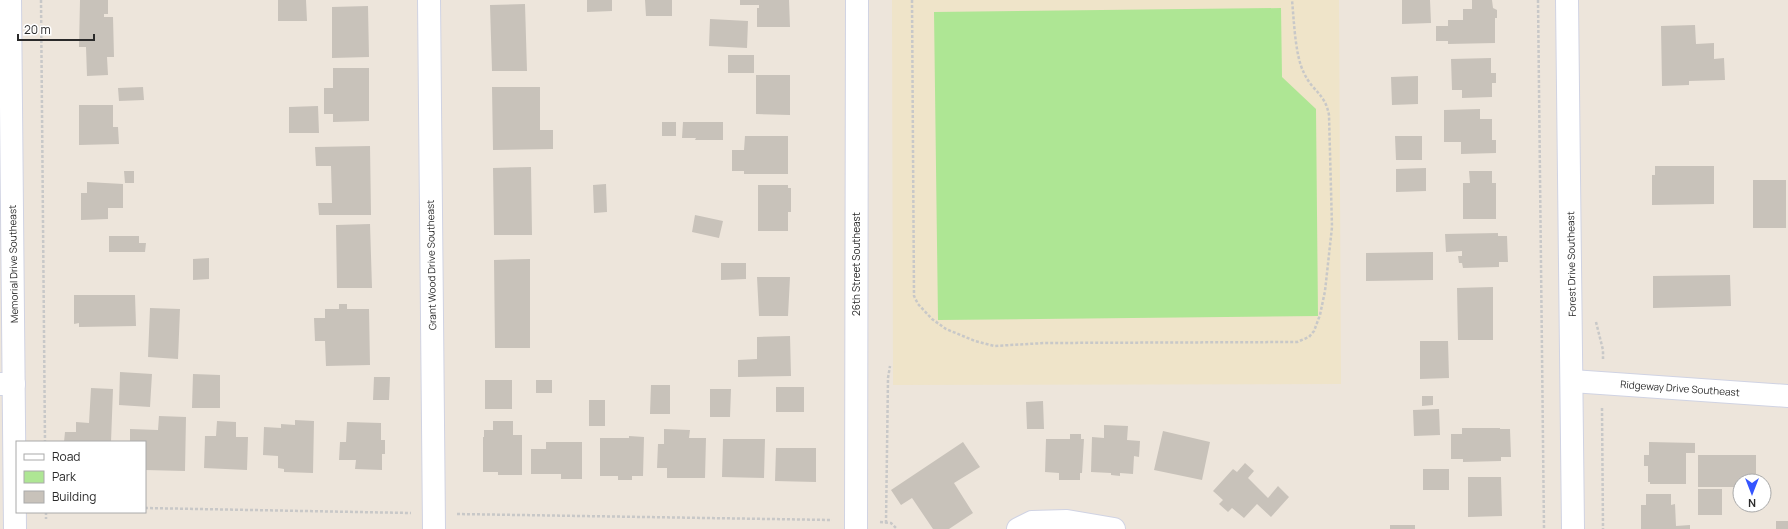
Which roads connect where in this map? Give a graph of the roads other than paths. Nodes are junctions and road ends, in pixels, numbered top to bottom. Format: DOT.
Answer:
graph roads {
  1 [pos="10,0"];
  2 [pos="429,0"];
  3 [pos="857,0"];
  4 [pos="1567,0"];
  5 [pos="1572,381"];
  6 [pos="7,384"];
  7 [pos="1788,396"];
  8 [pos="15,529"];
  9 [pos="434,529"];
  10 [pos="856,529"];
  11 [pos="1018,529"];
  12 [pos="1114,529"];
  13 [pos="1574,529"];
  1 -- 6 [label="street, Memorial Drive Southeast"];
  2 -- 9 [label="street, Grant Wood Drive Southeast"];
  3 -- 10 [label="street, 26th Street Southeast"];
  4 -- 5 [label="street, Forest Drive Southeast"];
  5 -- 7 [label="street, Ridgeway Drive Southeast"];
  5 -- 13 [label="street, Forest Drive Southeast"];
  6 -- 8 [label="street, Memorial Drive Southeast"];
  11 -- 12 [label="street"];
}
